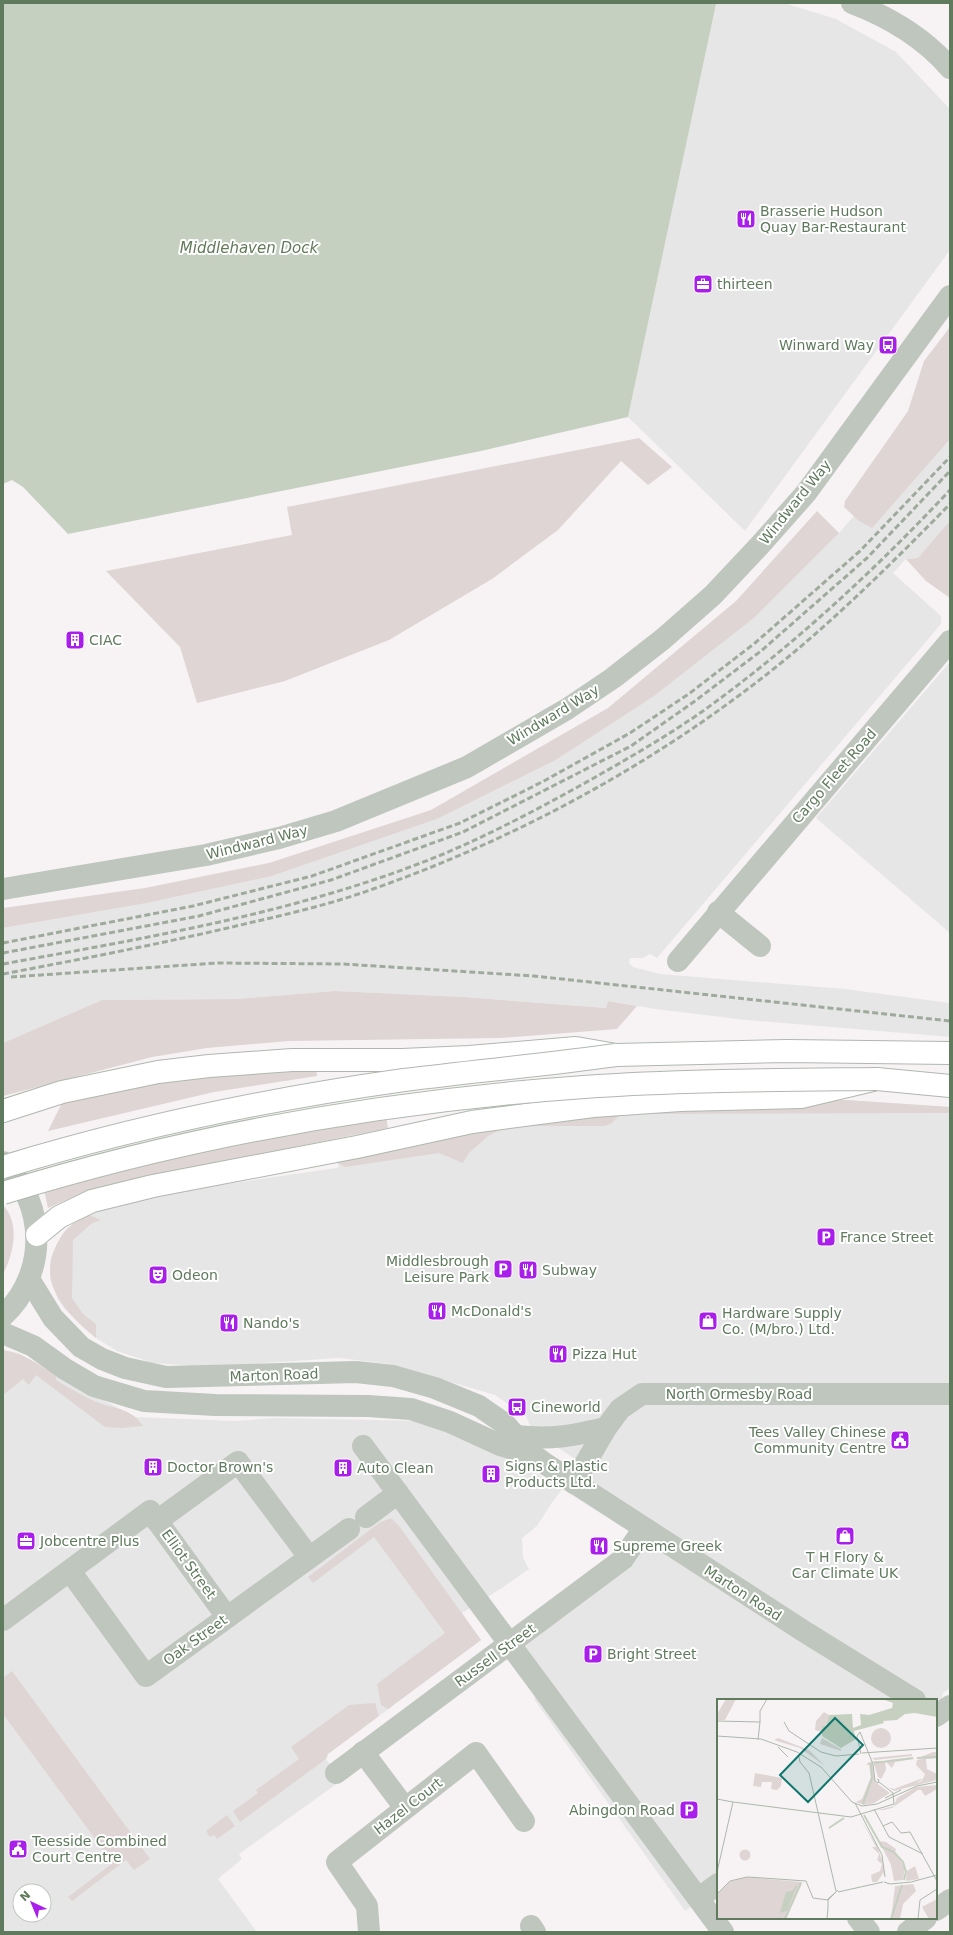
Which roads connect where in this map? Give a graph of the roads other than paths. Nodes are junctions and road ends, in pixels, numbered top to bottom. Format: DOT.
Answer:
graph roads {
  1 [pos="852,3"];
  2 [pos="950,68"];
  3 [pos="950,296"];
  4 [pos="950,641"];
  5 [pos="3,889"];
  6 [pos="718,912"];
  7 [pos="760,946"];
  8 [pos="678,961"];
  9 [pos="950,1052"];
  10 [pos="616,1055"];
  11 [pos="877,1080"];
  12 [pos="950,1086"];
  13 [pos="3,1111"];
  14 [pos="3,1162"];
  15 [pos="3,1167"];
  16 [pos="3,1192"];
  17 [pos="37,1235"];
  18 [pos="30,1279"];
  19 [pos="3,1316"];
  20 [pos="3,1333"];
  21 [pos="316,1373"];
  22 [pos="950,1394"];
  23 [pos="315,1406"];
  24 [pos="606,1428"];
  25 [pos="516,1436"];
  26 [pos="363,1446"];
  27 [pos="533,1455"];
  28 [pos="574,1482"];
  29 [pos="398,1493"];
  30 [pos="154,1516"];
  31 [pos="644,1528"];
  32 [pos="310,1557"];
  33 [pos="70,1571"];
  34 [pos="227,1617"];
  35 [pos="3,1620"];
  36 [pos="510,1644"];
  37 [pos="913,1699"];
  38 [pos="363,1752"];
  39 [pos="336,1773"];
  40 [pos="405,1808"];
  41 [pos="524,1821"];
  42 [pos="717,1885"];
  43 [pos="699,1898"];
  44 [pos="950,1900"];
  45 [pos="937,1909"];
  46 [pos="859,1919"];
  47 [pos="925,1919"];
  48 [pos="368,1932"];
  49 [pos="723,1932"];
  50 [pos="869,1932"];
  51 [pos="908,1932"];
  1 -- 2 [label="street"];
  3 -- 5 [label="street, Windward Way"];
  4 -- 6 [label="street, Cargo Fleet Road"];
  6 -- 7 [label="street"];
  6 -- 8 [label="street, Cargo Fleet Road"];
  9 -- 10 [label="highway"];
  10 -- 13 [label="highway, bridge"];
  10 -- 15 [label="highway, bridge"];
  11 -- 12 [label="highway"];
  11 -- 16 [label="highway, bridge"];
  11 -- 17 [label="highway"];
  14 -- 17 [label="street"];
  17 -- 18 [label="street"];
  18 -- 19 [label="street"];
  18 -- 21 [label="street, Marton Road"];
  20 -- 23 [label="street, Marton Road"];
  21 -- 23 [label="street"];
  21 -- 25 [label="street, Marton Road"];
  22 -- 24 [label="street, North Ormesby Road"];
  23 -- 27 [label="street, Marton Road"];
  24 -- 25 [label="street"];
  24 -- 28 [label="street, North Ormesby Road"];
  25 -- 27 [label="street, Marton Road"];
  26 -- 29 [label="street"];
  27 -- 28 [label="street, Marton Road"];
  28 -- 31 [label="street, Marton Road"];
  29 -- 32 [label="street, Oak Street"];
  29 -- 36 [label="street"];
  30 -- 32 [label="street"];
  30 -- 33 [label="street"];
  30 -- 34 [label="street, Elliot Street"];
  31 -- 36 [label="street, Russell Street"];
  31 -- 37 [label="street, Marton Road"];
  32 -- 34 [label="street, Oak Street"];
  33 -- 34 [label="street, Oak Street"];
  33 -- 35 [label="street"];
  36 -- 38 [label="street, Russell Street"];
  36 -- 43 [label="street"];
  38 -- 39 [label="street, Russell Street"];
  38 -- 40 [label="street"];
  40 -- 41 [label="street, Hazel Court"];
  40 -- 48 [label="street, Hazel Court"];
  42 -- 43 [label="street"];
  43 -- 49 [label="street"];
  44 -- 45 [label="street"];
  46 -- 50 [label="street"];
  47 -- 51 [label="street"];
}
